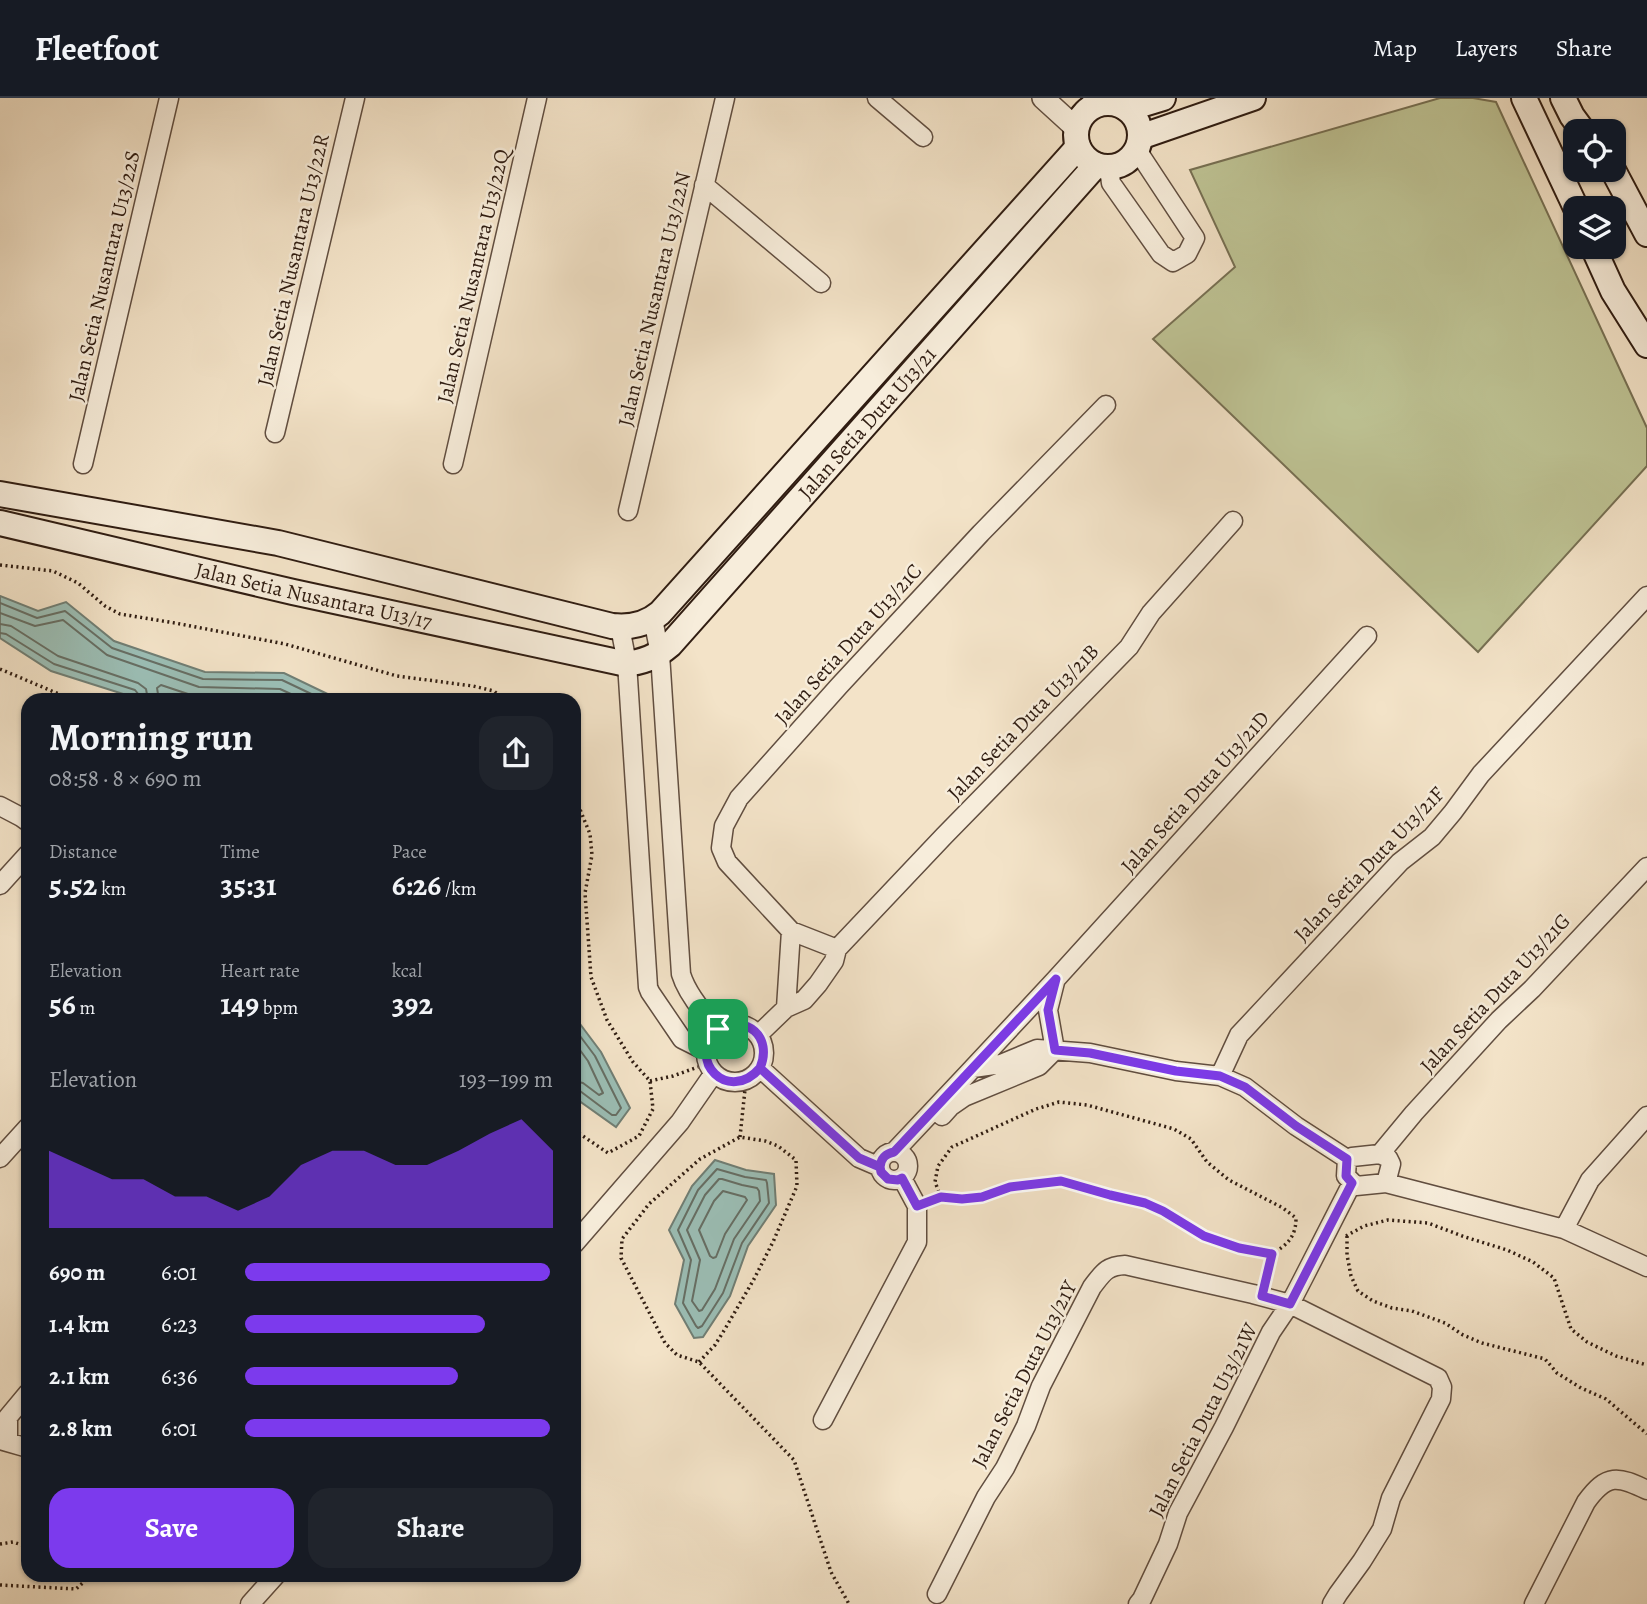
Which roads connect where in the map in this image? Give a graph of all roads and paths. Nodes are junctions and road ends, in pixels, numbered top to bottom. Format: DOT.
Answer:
graph roads {
  1 [pos="169,98"];
  2 [pos="355,98"];
  3 [pos="537,98"];
  4 [pos="725,98"];
  5 [pos="877,98"];
  6 [pos="1042,98"];
  7 [pos="1163,98"];
  8 [pos="1253,98"];
  9 [pos="1524,98"];
  10 [pos="1563,98"];
  11 [pos="1578,98"];
  12 [pos="1097,101"];
  13 [pos="1127,109"];
  14 [pos="1574,119"];
  15 [pos="1588,119"];
  16 [pos="923,137"];
  17 [pos="1077,138"];
  18 [pos="1138,144"];
  19 [pos="1103,166"];
  20 [pos="1619,182"];
  21 [pos="704,185"];
  22 [pos="1570,196"];
  23 [pos="1647,234"];
  24 [pos="1598,259"];
  25 [pos="821,283"];
  26 [pos="1647,345"];
  27 [pos="1106,405"];
  28 [pos="275,433"];
  29 [pos="83,464"];
  30 [pos="453,464"];
  31 [pos="0,494"];
  32 [pos="628,511"];
  33 [pos="1233,521"];
  34 [pos="0,523"];
  35 [pos="0,565"];
  36 [pos="1647,596"];
  37 [pos="653,619"];
  38 [pos="620,627"];
  39 [pos="1367,636"];
  40 [pos="660,654"];
  41 [pos="627,663"];
  42 [pos="0,669"];
  43 [pos="56,693"];
  44 [pos="496,693"];
  45 [pos="0,806"];
  46 [pos="581,812"];
  47 [pos="21,818"];
  48 [pos="21,862"];
  49 [pos="1647,867"];
  50 [pos="0,885"];
  51 [pos="791,931"];
  52 [pos="837,949"];
  53 [pos="1056,979"];
  54 [pos="786,1007"];
  55 [pos="718,1029"];
  56 [pos="758,1035"];
  57 [pos="1055,1050"];
  58 [pos="709,1062"];
  59 [pos="972,1068"];
  60 [pos="753,1074"];
  61 [pos="1220,1076"];
  62 [pos="650,1082"];
  63 [pos="1647,1116"];
  64 [pos="21,1134"];
  65 [pos="581,1135"];
  66 [pos="740,1137"];
  67 [pos="899,1154"];
  68 [pos="1380,1154"];
  69 [pos="0,1157"];
  70 [pos="1347,1159"];
  71 [pos="880,1167"];
  72 [pos="902,1178"];
  73 [pos="1352,1183"];
  74 [pos="1386,1183"];
  75 [pos="941,1197"];
  76 [pos="917,1206"];
  77 [pos="1564,1229"];
  78 [pos="1326,1233"];
  79 [pos="581,1236"];
  80 [pos="1347,1236"];
  81 [pos="1272,1254"];
  82 [pos="1647,1267"];
  83 [pos="1262,1296"];
  84 [pos="1290,1304"];
  85 [pos="699,1362"];
  86 [pos="1647,1365"];
  87 [pos="21,1401"];
  88 [pos="823,1420"];
  89 [pos="1647,1434"];
  90 [pos="4,1441"];
  91 [pos="21,1446"];
  92 [pos="1647,1490"];
  93 [pos="0,1544"];
  94 [pos="21,1545"];
  95 [pos="84,1582"];
  96 [pos="265,1582"];
  97 [pos="0,1585"];
  98 [pos="937,1594"];
  99 [pos="250,1604"];
  100 [pos="849,1604"];
  101 [pos="1138,1604"];
  102 [pos="1332,1604"];
  103 [pos="1534,1604"];
  1 -- 29 [label="street, Jalan Setia Nusantara U13/22S"];
  2 -- 28 [label="street, Jalan Setia Nusantara U13/22R"];
  3 -- 30 [label="street, Jalan Setia Nusantara U13/22Q"];
  4 -- 21 [label="street, Jalan Setia Nusantara U13/22N"];
  5 -- 16 [label="street"];
  6 -- 17 [label="street"];
  7 -- 13 [label="main road"];
  8 -- 18 [label="main road"];
  9 -- 22 [label="main road"];
  10 -- 14 [label="main road"];
  11 -- 15 [label="main road"];
  12 -- 13 [label="main road"];
  12 -- 17 [label="main road"];
  13 -- 18 [label="main road"];
  17 -- 19 [label="main road"];
  17 -- 37 [label="main road, Jalan Setia Duta U13/21"];
  18 -- 19 [label="main road"];
  18 -- 19 [label="street"];
  19 -- 40 [label="main road, Jalan Setia Duta U13/21"];
  20 -- 23 [label="main road"];
  21 -- 25 [label="street"];
  21 -- 32 [label="street, Jalan Setia Nusantara U13/22N"];
  24 -- 26 [label="main road"];
  27 -- 51 [label="street, Jalan Setia Duta U13/21C"];
  31 -- 38 [label="main road, Jalan Setia Nusantara U13/17"];
  33 -- 52 [label="street, Jalan Setia Duta U13/21B"];
  34 -- 41 [label="main road, Jalan Setia Nusantara U13/17"];
  35 -- 44 [label="path"];
  36 -- 61 [label="street, Jalan Setia Duta U13/21F"];
  37 -- 38 [label="main road"];
  37 -- 40 [label="street"];
  38 -- 41 [label="street"];
  39 -- 53 [label="street, Jalan Setia Duta U13/21D"];
  40 -- 41 [label="main road"];
  40 -- 55 [label="street"];
  41 -- 58 [label="street"];
  42 -- 43 [label="path"];
  45 -- 47 [label="street"];
  46 -- 62 [label="path"];
  48 -- 50 [label="street"];
  49 -- 68 [label="street, Jalan Setia Duta U13/21G"];
  51 -- 52 [label="street"];
  51 -- 54 [label="street"];
  52 -- 54 [label="street, Jalan Setia Duta U13/21B"];
  53 -- 57 [label="street"];
  53 -- 59 [label="street, Jalan Setia Duta U13/21D"];
  54 -- 56 [label="street, Jalan Setia Duta U13/21B"];
  55 -- 56 [label="street"];
  55 -- 58 [label="street"];
  56 -- 60 [label="street"];
  57 -- 59 [label="street"];
  57 -- 61 [label="street"];
  57 -- 67 [label="street"];
  58 -- 60 [label="street"];
  58 -- 62 [label="path"];
  58 -- 79 [label="street"];
  59 -- 67 [label="street, Jalan Setia Duta U13/21D"];
  60 -- 66 [label="path"];
  60 -- 71 [label="street"];
  61 -- 70 [label="street"];
  62 -- 65 [label="path"];
  63 -- 77 [label="street"];
  64 -- 69 [label="street"];
  66 -- 85 [label="path"];
  66 -- 85 [label="path"];
  67 -- 71 [label="street"];
  67 -- 72 [label="street"];
  68 -- 70 [label="street"];
  68 -- 74 [label="street"];
  70 -- 73 [label="street"];
  71 -- 72 [label="street"];
  72 -- 76 [label="street"];
  73 -- 74 [label="street"];
  73 -- 78 [label="street, Jalan Setia Duta U13/21W"];
  74 -- 77 [label="street"];
  75 -- 76 [label="path"];
  75 -- 81 [label="path"];
  75 -- 81 [label="path"];
  76 -- 88 [label="street"];
  77 -- 82 [label="street"];
  78 -- 80 [label="path"];
  78 -- 84 [label="street, Jalan Setia Duta U13/21W"];
  80 -- 86 [label="path"];
  80 -- 89 [label="path"];
  81 -- 83 [label="path"];
  83 -- 84 [label="street, Jalan Setia Duta U13/21Y"];
  83 -- 98 [label="street, Jalan Setia Duta U13/21Y"];
  84 -- 101 [label="street, Jalan Setia Duta U13/21W"];
  84 -- 102 [label="street, Jalan Setia Duta U13/21Y"];
  85 -- 100 [label="path"];
  87 -- 90 [label="street"];
  90 -- 91 [label="street"];
  92 -- 103 [label="street"];
  93 -- 94 [label="path"];
  95 -- 97 [label="path"];
  96 -- 99 [label="street"];
}
